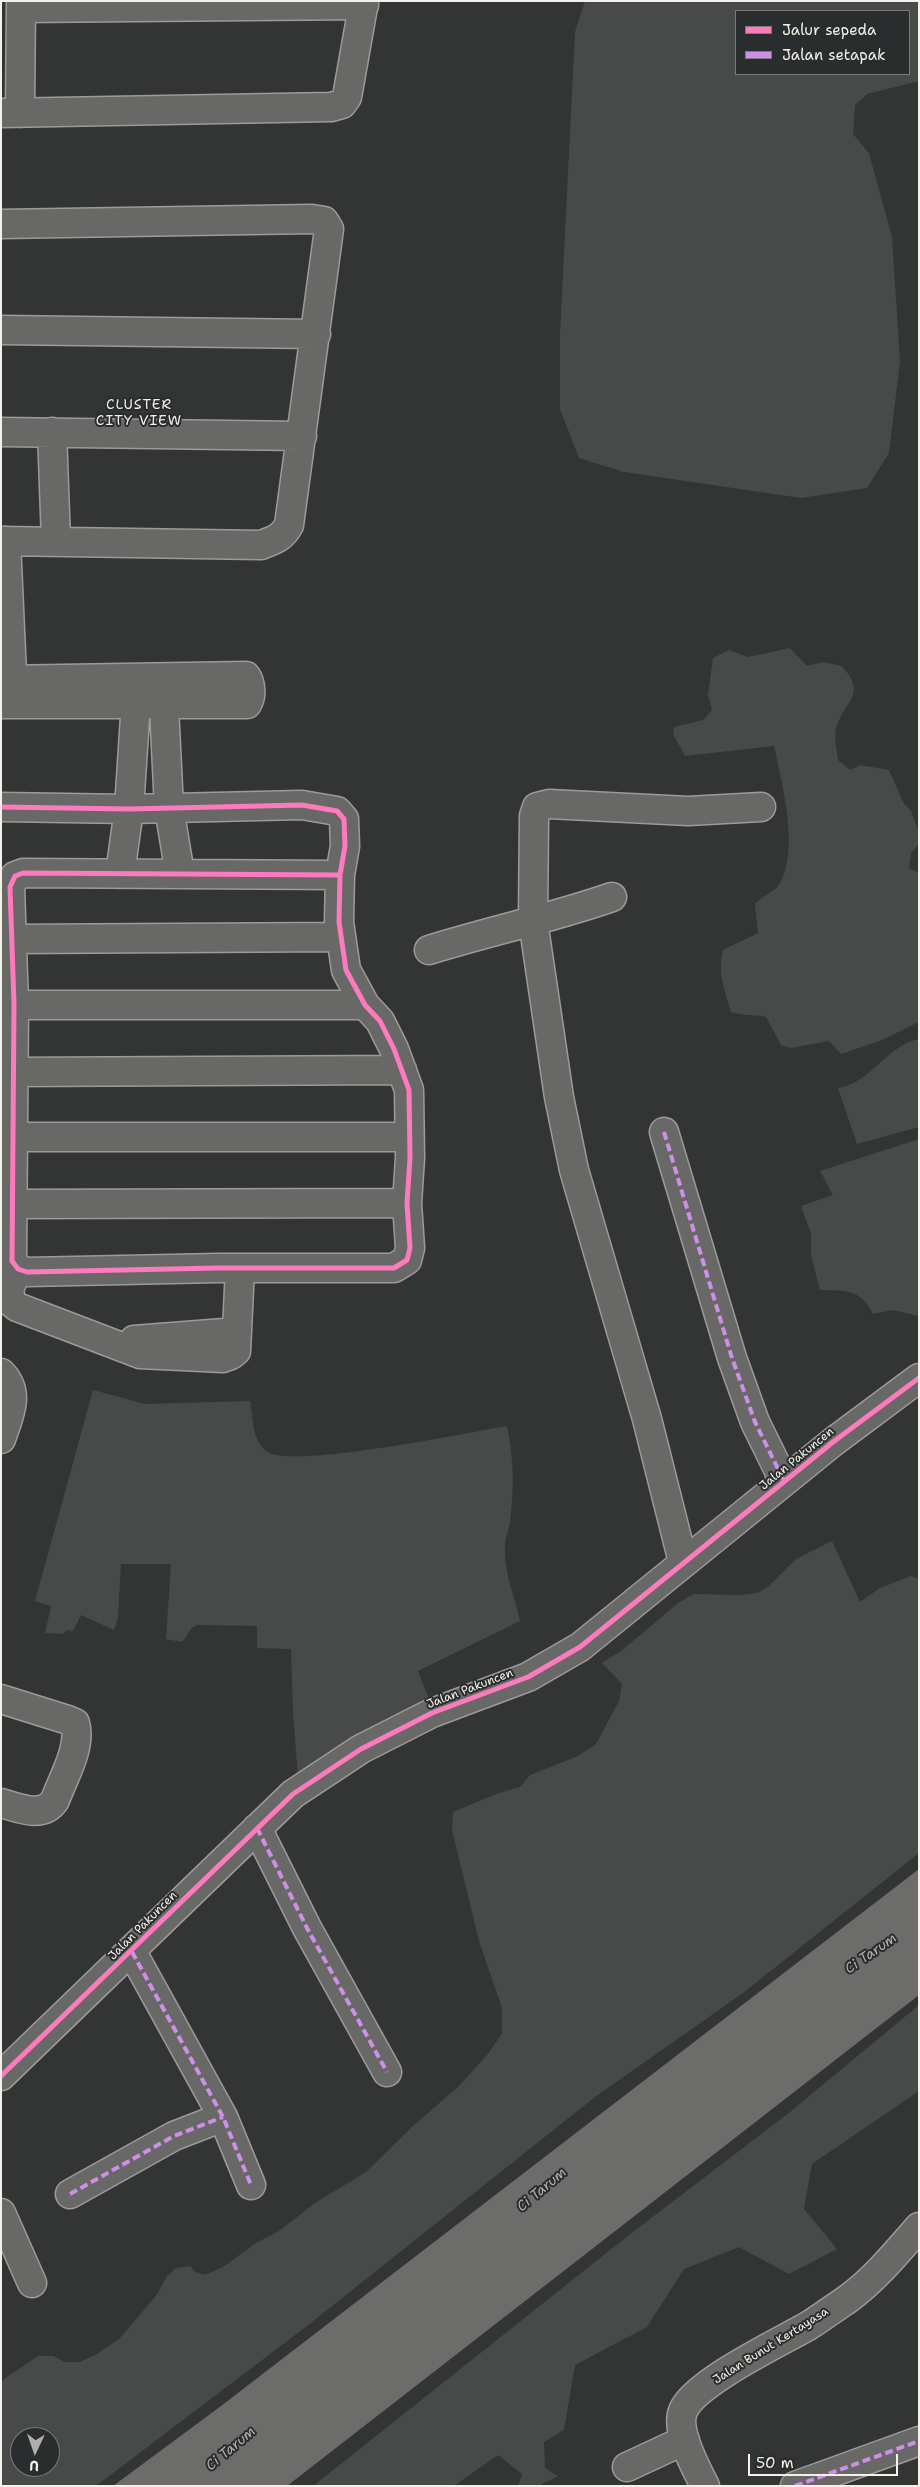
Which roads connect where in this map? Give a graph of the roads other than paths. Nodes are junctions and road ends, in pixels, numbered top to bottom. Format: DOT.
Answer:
graph roads {
  1 [pos="364,3"];
  2 [pos="21,5"];
  3 [pos="11,113"];
  4 [pos="1,224"];
  5 [pos="1,330"];
  6 [pos="316,334"];
  7 [pos="1,432"];
  8 [pos="52,432"];
  9 [pos="302,436"];
  10 [pos="56,540"];
  11 [pos="4,541"];
  12 [pos="150,690"];
  13 [pos="7,692"];
  14 [pos="761,806"];
  15 [pos="1,807"];
  16 [pos="169,808"];
  17 [pos="129,809"];
  18 [pos="120,874"];
  19 [pos="180,874"];
  20 [pos="340,875"];
  21 [pos="612,897"];
  22 [pos="533,921"];
  23 [pos="340,937"];
  24 [pos="13,939"];
  25 [pos="429,950"];
  26 [pos="14,1005"];
  27 [pos="365,1005"];
  28 [pos="402,1070"];
  29 [pos="12,1072"];
  30 [pos="664,1132"];
  31 [pos="409,1137"];
  32 [pos="12,1138"];
  33 [pos="407,1203"];
  34 [pos="14,1204"];
  35 [pos="240,1268"];
  36 [pos="18,1269"];
  37 [pos="5,1294"];
  38 [pos="1,1373"];
  39 [pos="919,1378"];
  40 [pos="1,1439"];
  41 [pos="784,1481"];
  42 [pos="683,1562"];
  43 [pos="1,1699"];
  44 [pos="1,1804"];
  45 [pos="257,1828"];
  46 [pos="132,1952"];
  47 [pos="387,2072"];
  48 [pos="1,2076"];
  49 [pos="223,2117"];
  50 [pos="251,2185"];
  51 [pos="70,2194"];
  52 [pos="1,2213"];
  53 [pos="919,2227"];
  54 [pos="32,2282"];
  55 [pos="685,2440"];
  56 [pos="919,2441"];
  57 [pos="627,2468"];
  58 [pos="705,2486"];
  59 [pos="795,2486"];
  1 -- 2 [label="street"];
  1 -- 3 [label="street"];
  2 -- 3 [label="street"];
  4 -- 6 [label="street"];
  5 -- 6 [label="street"];
  6 -- 9 [label="street"];
  7 -- 8 [label="street"];
  8 -- 9 [label="street"];
  8 -- 10 [label="street"];
  9 -- 10 [label="street"];
  10 -- 11 [label="street"];
  11 -- 13 [label="street"];
  12 -- 13 [label="street"];
  12 -- 16 [label="street"];
  12 -- 17 [label="street"];
  14 -- 22 [label="street"];
  15 -- 17 [label="street"];
  16 -- 17 [label="street"];
  16 -- 19 [label="street"];
  16 -- 20 [label="street"];
  17 -- 18 [label="street"];
  18 -- 19 [label="street"];
  18 -- 24 [label="street"];
  19 -- 20 [label="street"];
  20 -- 23 [label="street"];
  21 -- 22 [label="street"];
  22 -- 25 [label="street"];
  22 -- 42 [label="street"];
  23 -- 24 [label="street"];
  23 -- 27 [label="street"];
  24 -- 26 [label="street"];
  26 -- 27 [label="street"];
  26 -- 29 [label="street"];
  27 -- 28 [label="street"];
  28 -- 29 [label="street"];
  28 -- 31 [label="street"];
  29 -- 32 [label="street"];
  30 -- 41 [label="street"];
  31 -- 32 [label="street"];
  31 -- 33 [label="street"];
  32 -- 34 [label="street"];
  33 -- 34 [label="street"];
  33 -- 35 [label="street"];
  34 -- 36 [label="street"];
  35 -- 36 [label="street"];
  35 -- 37 [label="street"];
  36 -- 37 [label="street"];
  38 -- 40 [label="street"];
  39 -- 41 [label="street, Jalan Pakuncen"];
  41 -- 42 [label="street, Jalan Pakuncen"];
  42 -- 45 [label="street, Jalan Pakuncen"];
  43 -- 44 [label="street"];
  45 -- 46 [label="street, Jalan Pakuncen"];
  45 -- 47 [label="street"];
  46 -- 48 [label="street, Jalan Pakuncen"];
  46 -- 49 [label="street"];
  49 -- 50 [label="street"];
  49 -- 51 [label="street"];
  52 -- 54 [label="street"];
  53 -- 55 [label="street, Jalan Bunut Kertayasa"];
  55 -- 57 [label="street"];
  55 -- 58 [label="street, Jalan Bunut Kertayasa"];
  56 -- 59 [label="street"];
}
